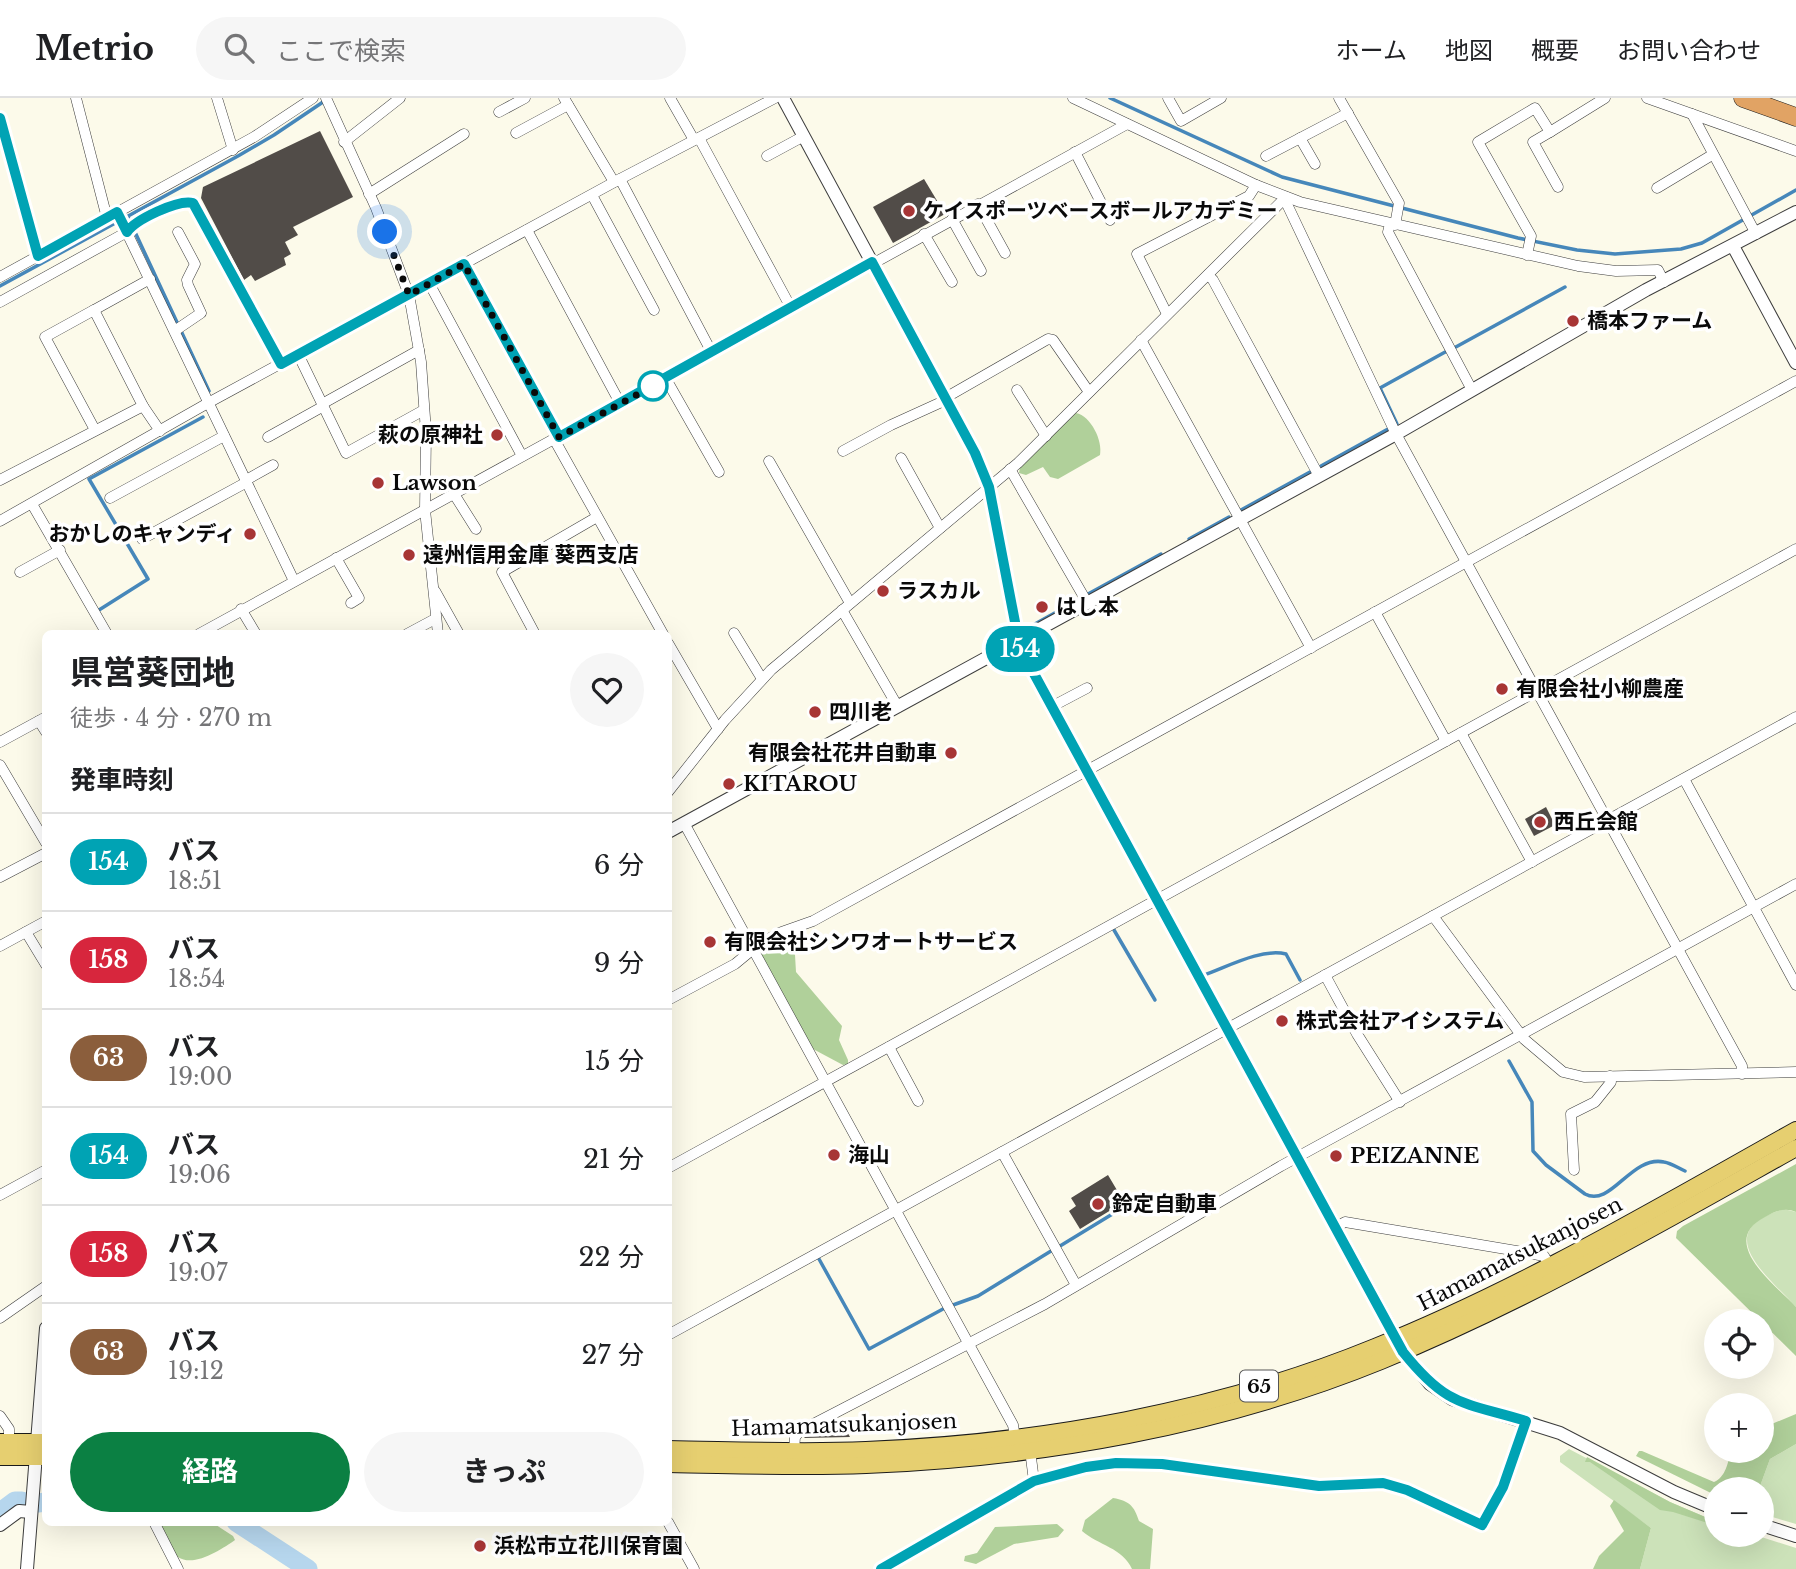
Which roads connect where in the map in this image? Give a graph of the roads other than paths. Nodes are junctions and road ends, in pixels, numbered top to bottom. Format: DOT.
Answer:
graph roads {
  1 [pos="76,98"];
  2 [pos="217,98"];
  3 [pos="313,98"];
  4 [pos="326,98"];
  5 [pos="400,98"];
  6 [pos="524,98"];
  7 [pos="670,98"];
  8 [pos="775,98"];
  9 [pos="783,98"];
  10 [pos="1073,98"];
  11 [pos="1167,98"];
  12 [pos="1221,98"];
  13 [pos="1339,98"];
  14 [pos="1605,98"];
  15 [pos="1647,98"];
  16 [pos="1743,98"];
  17 [pos="566,101"];
  18 [pos="499,112"];
  19 [pos="1348,113"];
  20 [pos="1692,114"];
  21 [pos="1796,117"];
  22 [pos="0,118"];
  23 [pos="1126,124"];
  24 [pos="1550,132"];
  25 [pos="516,133"];
  26 [pos="464,134"];
  27 [pos="804,136"];
  28 [pos="1300,138"];
  29 [pos="696,139"];
  30 [pos="344,142"];
  31 [pos="233,149"];
  32 [pos="1796,151"];
  33 [pos="1075,152"];
  34 [pos="1712,155"];
  35 [pos="767,156"];
  36 [pos="1266,156"];
  37 [pos="1315,164"];
  38 [pos="12,166"];
  39 [pos="0,172"];
  40 [pos="617,180"];
  41 [pos="1256,185"];
  42 [pos="1558,187"];
  43 [pos="1657,188"];
  44 [pos="369,194"];
  45 [pos="592,195"];
  46 [pos="1285,199"];
  47 [pos="978,204"];
  48 [pos="1796,212"];
  49 [pos="107,218"];
  50 [pos="952,219"];
  51 [pos="1110,220"];
  52 [pos="1393,222"];
  53 [pos="125,223"];
  54 [pos="1751,226"];
  55 [pos="527,230"];
  56 [pos="178,232"];
  57 [pos="924,234"];
  58 [pos="1733,246"];
  59 [pos="1527,252"];
  60 [pos="1005,253"];
  61 [pos="38,256"];
  62 [pos="872,262"];
  63 [pos="464,264"];
  64 [pos="981,271"];
  65 [pos="1208,275"];
  66 [pos="0,277"];
  67 [pos="150,279"];
  68 [pos="952,282"];
  69 [pos="1664,282"];
  70 [pos="429,284"];
  71 [pos="409,295"];
  72 [pos="0,302"];
  73 [pos="790,306"];
  74 [pos="94,310"];
  75 [pos="654,310"];
  76 [pos="1167,314"];
  77 [pos="180,328"];
  78 [pos="1141,340"];
  79 [pos="419,350"];
  80 [pos="711,351"];
  81 [pos="298,354"];
  82 [pos="1796,363"];
  83 [pos="281,364"];
  84 [pos="666,379"];
  85 [pos="1796,381"];
  86 [pos="1017,390"];
  87 [pos="1472,390"];
  88 [pos="1089,391"];
  89 [pos="946,399"];
  90 [pos="208,403"];
  91 [pos="620,403"];
  92 [pos="143,406"];
  93 [pos="322,406"];
  94 [pos="424,411"];
  95 [pos="95,430"];
  96 [pos="160,431"];
  97 [pos="1396,434"];
  98 [pos="224,436"];
  99 [pos="1046,436"];
  100 [pos="268,437"];
  101 [pos="557,438"];
  102 [pos="843,451"];
  103 [pos="522,456"];
  104 [pos="901,458"];
  105 [pos="769,461"];
  106 [pos="273,465"];
  107 [pos="1010,469"];
  108 [pos="719,472"];
  109 [pos="1319,476"];
  110 [pos="0,480"];
  111 [pos="247,481"];
  112 [pos="989,487"];
  113 [pos="454,494"];
  114 [pos="110,498"];
  115 [pos="32,504"];
  116 [pos="425,510"];
  117 [pos="597,517"];
  118 [pos="1241,519"];
  119 [pos="0,521"];
  120 [pos="940,528"];
  121 [pos="476,529"];
  122 [pos="142,539"];
  123 [pos="1796,549"];
  124 [pos="60,550"];
  125 [pos="336,558"];
  126 [pos="1466,562"];
  127 [pos="20,572"];
  128 [pos="294,581"];
  129 [pos="434,589"];
  130 [pos="351,603"];
  131 [pos="1088,604"];
  132 [pos="846,606"];
  133 [pos="241,610"];
  134 [pos="1375,612"];
  135 [pos="435,618"];
  136 [pos="105,630"];
  137 [pos="206,630"];
  138 [pos="254,630"];
  139 [pos="414,630"];
  140 [pos="437,630"];
  141 [pos="457,630"];
  142 [pos="533,630"];
  143 [pos="661,630"];
  144 [pos="734,633"];
  145 [pos="1018,642"];
  146 [pos="1311,648"];
  147 [pos="672,650"];
  148 [pos="762,680"];
  149 [pos="1087,688"];
  150 [pos="1537,691"];
  151 [pos="898,707"];
  152 [pos="1051,707"];
  153 [pos="1796,717"];
  154 [pos="42,719"];
  155 [pos="718,729"];
  156 [pos="1461,733"];
  157 [pos="1446,741"];
  158 [pos="0,743"];
  159 [pos="0,765"];
  160 [pos="1086,771"];
  161 [pos="1684,779"];
  162 [pos="672,787"];
  163 [pos="1608,820"];
  164 [pos="684,823"];
  165 [pos="672,830"];
  166 [pos="42,836"];
  167 [pos="42,855"];
  168 [pos="1532,862"];
  169 [pos="0,877"];
  170 [pos="1796,884"];
  171 [pos="1156,900"];
  172 [pos="1754,907"];
  173 [pos="1433,916"];
  174 [pos="42,923"];
  175 [pos="26,932"];
  176 [pos="0,946"];
  177 [pos="1678,948"];
  178 [pos="751,950"];
  179 [pos="42,958"];
  180 [pos="1325,975"];
  181 [pos="1796,985"];
  182 [pos="672,998"];
  183 [pos="1227,1029"];
  184 [pos="1521,1035"];
  185 [pos="889,1047"];
  186 [pos="1796,1072"];
  187 [pos="1742,1074"];
  188 [pos="1610,1076"];
  189 [pos="824,1083"];
  190 [pos="918,1101"];
  191 [pos="1400,1102"];
  192 [pos="1796,1130"];
  193 [pos="1796,1148"];
  194 [pos="1002,1152"];
  195 [pos="1298,1158"];
  196 [pos="672,1166"];
  197 [pos="1574,1170"];
  198 [pos="42,1172"];
  199 [pos="0,1195"];
  200 [pos="895,1211"];
  201 [pos="1336,1227"];
  202 [pos="1550,1267"];
  203 [pos="1076,1285"];
  204 [pos="42,1289"];
  205 [pos="0,1318"];
  206 [pos="672,1333"];
  207 [pos="968,1343"];
  208 [pos="1399,1345"];
  209 [pos="0,1416"];
  210 [pos="1526,1421"];
  211 [pos="42,1422"];
  212 [pos="1014,1437"];
  213 [pos="4,1442"];
  214 [pos="672,1449"];
  215 [pos="41,1450"];
  216 [pos="1030,1450"];
  217 [pos="794,1451"];
  218 [pos="0,1457"];
  219 [pos="672,1464"];
  220 [pos="1034,1481"];
  221 [pos="1704,1504"];
  222 [pos="31,1512"];
  223 [pos="0,1525"];
  224 [pos="156,1526"];
  225 [pos="670,1526"];
  226 [pos="1774,1529"];
  227 [pos="1796,1536"];
  228 [pos="27,1569"];
  229 [pos="178,1569"];
  230 [pos="694,1569"];
  231 [pos="881,1569"];
  1 -- 49 [label="street"];
  2 -- 31 [label="street"];
  3 -- 31 [label="street"];
  4 -- 30 [label="street"];
  5 -- 30 [label="street"];
  6 -- 18 [label="street"];
  7 -- 29 [label="street"];
  8 -- 29 [label="street"];
  9 -- 27 [label="street"];
  10 -- 23 [label="street"];
  11 -- 12 [label="street"];
  13 -- 19 [label="street"];
  14 -- 24 [label="street"];
  15 -- 20 [label="street"];
  16 -- 21 [label="highway"];
  17 -- 25 [label="street"];
  17 -- 40 [label="street"];
  19 -- 28 [label="street"];
  19 -- 52 [label="street"];
  20 -- 32 [label="street"];
  20 -- 34 [label="street"];
  22 -- 38 [label="street"];
  23 -- 33 [label="street"];
  23 -- 41 [label="street"];
  24 -- 42 [label="street"];
  24 -- 59 [label="street"];
  26 -- 44 [label="street"];
  27 -- 35 [label="street"];
  27 -- 62 [label="street"];
  28 -- 36 [label="street"];
  28 -- 37 [label="street"];
  29 -- 40 [label="street"];
  29 -- 73 [label="street"];
  30 -- 44 [label="street"];
  31 -- 53 [label="street"];
  33 -- 47 [label="street"];
  33 -- 51 [label="street"];
  34 -- 43 [label="street"];
  34 -- 54 [label="street"];
  38 -- 39 [label="street"];
  38 -- 61 [label="street"];
  40 -- 45 [label="street"];
  40 -- 80 [label="street"];
  41 -- 46 [label="street"];
  41 -- 76 [label="street"];
  44 -- 71 [label="street"];
  45 -- 55 [label="street"];
  45 -- 75 [label="street"];
  46 -- 52 [label="street"];
  46 -- 65 [label="street"];
  46 -- 97 [label="street"];
  47 -- 50 [label="street"];
  47 -- 60 [label="street"];
  48 -- 54 [label="street"];
  49 -- 53 [label="street"];
  49 -- 61 [label="street"];
  50 -- 57 [label="street"];
  50 -- 64 [label="street"];
  52 -- 59 [label="street"];
  52 -- 87 [label="street"];
  53 -- 67 [label="street"];
  53 -- 72 [label="street"];
  53 -- 83 [label="street"];
  54 -- 58 [label="street"];
  55 -- 63 [label="street"];
  55 -- 91 [label="street"];
  56 -- 77 [label="street"];
  57 -- 62 [label="street"];
  57 -- 68 [label="street"];
  58 -- 69 [label="street"];
  58 -- 82 [label="street"];
  59 -- 69 [label="street"];
  61 -- 66 [label="street"];
  62 -- 73 [label="street"];
  62 -- 89 [label="street"];
  63 -- 70 [label="street"];
  63 -- 101 [label="street"];
  65 -- 76 [label="street"];
  65 -- 109 [label="street"];
  67 -- 74 [label="street"];
  67 -- 90 [label="street"];
  69 -- 87 [label="street"];
  70 -- 71 [label="street"];
  70 -- 103 [label="street"];
  71 -- 79 [label="street"];
  71 -- 81 [label="street"];
  73 -- 80 [label="street"];
  74 -- 92 [label="street"];
  74 -- 95 [label="street"];
  76 -- 78 [label="street"];
  78 -- 88 [label="street"];
  78 -- 118 [label="street"];
  79 -- 93 [label="street"];
  79 -- 94 [label="street"];
  80 -- 84 [label="street"];
  81 -- 83 [label="street"];
  81 -- 93 [label="street"];
  83 -- 90 [label="street"];
  84 -- 91 [label="street"];
  84 -- 108 [label="street"];
  85 -- 126 [label="street"];
  86 -- 99 [label="street"];
  87 -- 97 [label="street"];
  88 -- 89 [label="street"];
  88 -- 99 [label="street"];
  89 -- 102 [label="street"];
  89 -- 112 [label="street"];
  90 -- 96 [label="street"];
  90 -- 98 [label="street"];
  91 -- 101 [label="street"];
  92 -- 95 [label="street"];
  92 -- 96 [label="street"];
  93 -- 94 [label="street"];
  93 -- 100 [label="street"];
  94 -- 116 [label="street"];
  95 -- 110 [label="street"];
  96 -- 115 [label="street"];
  97 -- 109 [label="street"];
  97 -- 126 [label="street"];
  98 -- 111 [label="street"];
  98 -- 114 [label="street"];
  99 -- 107 [label="street"];
  101 -- 103 [label="street"];
  101 -- 117 [label="street"];
  103 -- 113 [label="street"];
  104 -- 120 [label="street"];
  105 -- 132 [label="street"];
  106 -- 111 [label="street"];
  107 -- 112 [label="street"];
  107 -- 131 [label="street"];
  109 -- 118 [label="street"];
  111 -- 122 [label="street"];
  111 -- 128 [label="street"];
  112 -- 120 [label="street"];
  112 -- 145 [label="street"];
  113 -- 116 [label="street"];
  113 -- 121 [label="street"];
  115 -- 119 [label="street"];
  115 -- 124 [label="street"];
  116 -- 125 [label="street"];
  116 -- 129 [label="street"];
  117 -- 142 [label="street"];
  117 -- 143 [label="street"];
  118 -- 131 [label="street"];
  118 -- 146 [label="street"];
  120 -- 132 [label="street"];
  123 -- 150 [label="street"];
  124 -- 127 [label="street"];
  124 -- 136 [label="street"];
  125 -- 128 [label="street"];
  125 -- 130 [label="street"];
  126 -- 134 [label="street"];
  126 -- 150 [label="street"];
  128 -- 133 [label="street"];
  129 -- 135 [label="street"];
  129 -- 141 [label="street"];
  131 -- 145 [label="street"];
  132 -- 148 [label="street"];
  132 -- 151 [label="street"];
  133 -- 137 [label="street"];
  133 -- 138 [label="street"];
  134 -- 146 [label="street"];
  134 -- 157 [label="street"];
  135 -- 139 [label="street"];
  135 -- 140 [label="street"];
  144 -- 148 [label="street"];
  145 -- 151 [label="street"];
  145 -- 152 [label="street"];
  146 -- 160 [label="street"];
  147 -- 155 [label="street"];
  148 -- 155 [label="street"];
  149 -- 152 [label="street"];
  150 -- 156 [label="street"];
  150 -- 163 [label="street"];
  151 -- 164 [label="street"];
  152 -- 160 [label="street"];
  153 -- 161 [label="street"];
  154 -- 158 [label="street"];
  155 -- 162 [label="street"];
  156 -- 157 [label="street"];
  156 -- 168 [label="street"];
  157 -- 171 [label="street"];
  159 -- 166 [label="street"];
  160 -- 171 [label="street"];
  160 -- 178 [label="street"];
  161 -- 163 [label="street"];
  161 -- 172 [label="street"];
  163 -- 168 [label="street"];
  163 -- 177 [label="street"];
  164 -- 165 [label="street"];
  164 -- 178 [label="street"];
  167 -- 169 [label="street"];
  168 -- 173 [label="street"];
  170 -- 172 [label="street"];
  171 -- 183 [label="street"];
  171 -- 185 [label="street"];
  172 -- 177 [label="street"];
  172 -- 181 [label="street"];
  173 -- 180 [label="street"];
  173 -- 184 [label="street"];
  174 -- 175 [label="street"];
  175 -- 176 [label="street"];
  175 -- 179 [label="street"];
  177 -- 184 [label="street"];
  177 -- 187 [label="street"];
  178 -- 182 [label="street"];
  178 -- 189 [label="street"];
  180 -- 183 [label="street"];
  180 -- 191 [label="street"];
  183 -- 194 [label="street"];
  183 -- 195 [label="street"];
  184 -- 188 [label="street"];
  184 -- 191 [label="street"];
  185 -- 189 [label="street"];
  185 -- 190 [label="street"];
  186 -- 187 [label="street"];
  187 -- 188 [label="street"];
  188 -- 197 [label="street"];
  189 -- 196 [label="street"];
  189 -- 200 [label="street"];
  191 -- 195 [label="street"];
  192 -- 202 [label="main road, Hamamatsukanjosen / 65"];
  193 -- 208 [label="main road, Hamamatsukanjosen / 65"];
  194 -- 200 [label="street"];
  194 -- 203 [label="street"];
  195 -- 201 [label="street"];
  195 -- 203 [label="street"];
  198 -- 199 [label="street"];
  200 -- 206 [label="street"];
  200 -- 207 [label="street"];
  201 -- 202 [label="street"];
  201 -- 208 [label="street"];
  202 -- 208 [label="main road, Hamamatsukanjosen / 65"];
  203 -- 207 [label="street"];
  204 -- 205 [label="street"];
  207 -- 212 [label="street"];
  207 -- 217 [label="street"];
  208 -- 210 [label="street"];
  208 -- 212 [label="main road, Hamamatsukanjosen / 65"];
  208 -- 216 [label="main road, Hamamatsukanjosen / 65"];
  209 -- 213 [label="street"];
  210 -- 220 [label="street"];
  210 -- 221 [label="street"];
  211 -- 215 [label="street"];
  212 -- 217 [label="main road, Hamamatsukanjosen / 65"];
  213 -- 215 [label="main road"];
  214 -- 217 [label="main road, Hamamatsukanjosen / 65"];
  215 -- 218 [label="main road"];
  215 -- 222 [label="street"];
  216 -- 219 [label="main road, Hamamatsukanjosen / 65"];
  216 -- 220 [label="street"];
  220 -- 231 [label="street"];
  222 -- 223 [label="street"];
  222 -- 228 [label="street"];
  224 -- 229 [label="street"];
  225 -- 230 [label="street"];
  226 -- 227 [label="street"];
}
